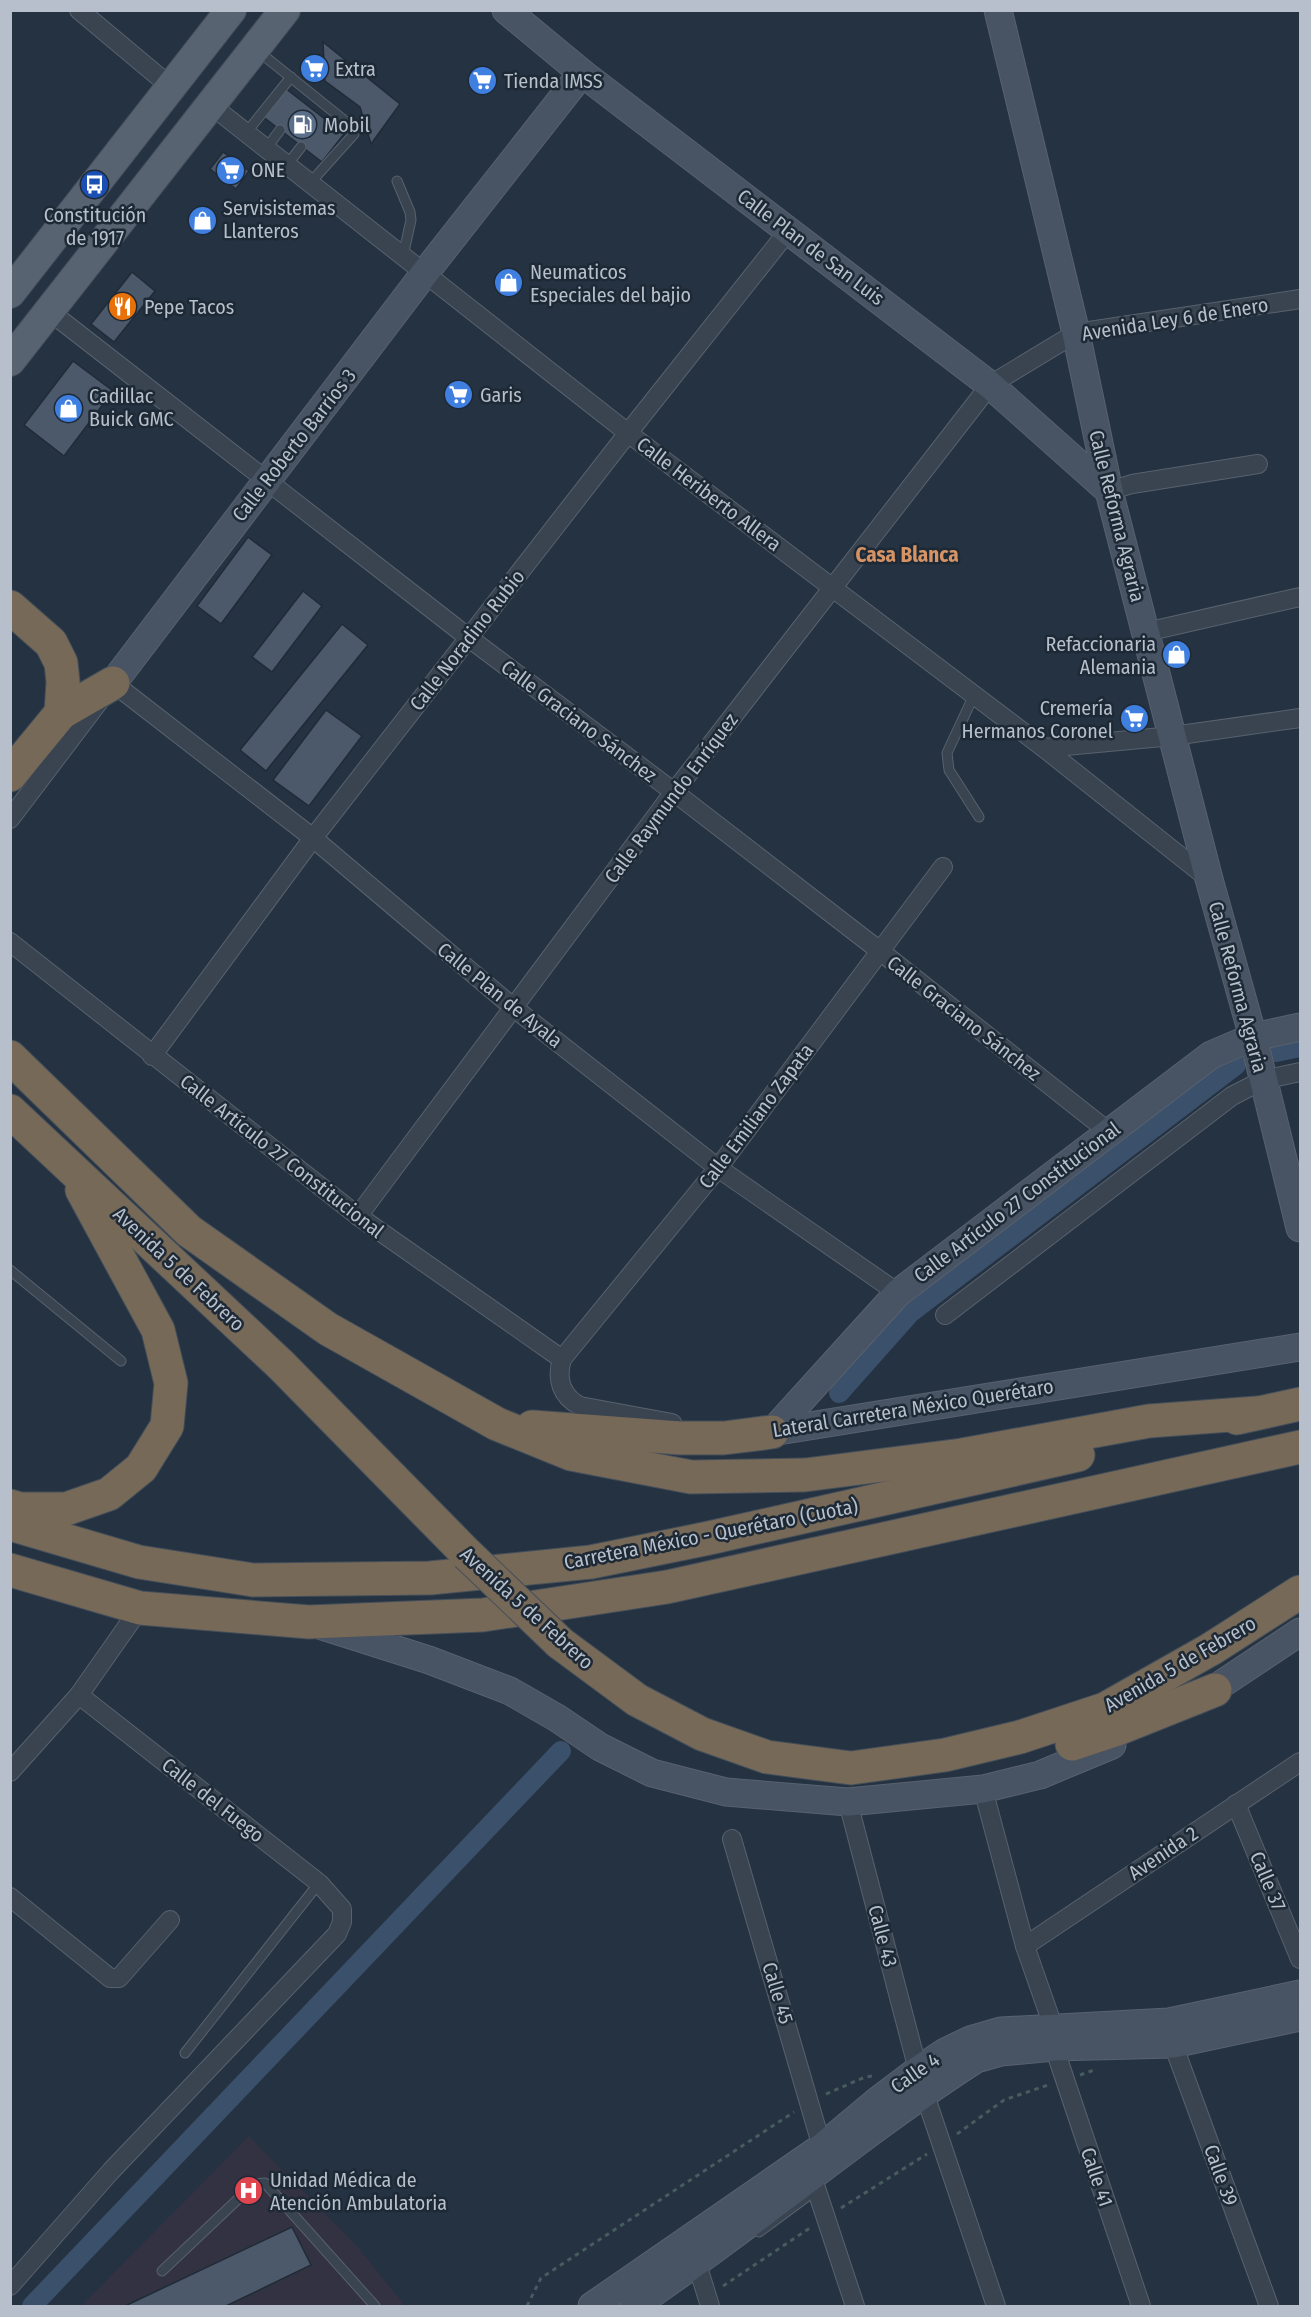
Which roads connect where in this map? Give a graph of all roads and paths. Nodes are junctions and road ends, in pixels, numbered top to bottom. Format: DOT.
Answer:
graph roads {
  1 [pos="79,10"];
  2 [pos="231,10"];
  3 [pos="285,10"];
  4 [pos="506,10"];
  5 [pos="998,10"];
  6 [pos="255,49"];
  7 [pos="582,74"];
  8 [pos="291,76"];
  9 [pos="171,87"];
  10 [pos="310,92"];
  11 [pos="303,102"];
  12 [pos="212,106"];
  13 [pos="332,110"];
  14 [pos="325,119"];
  15 [pos="280,130"];
  16 [pos="246,133"];
  17 [pos="302,147"];
  18 [pos="266,149"];
  19 [pos="287,165"];
  20 [pos="397,181"];
  21 [pos="310,183"];
  22 [pos="789,230"];
  23 [pos="403,257"];
  24 [pos="424,274"];
  25 [pos="13,285"];
  26 [pos="1300,299"];
  27 [pos="49,311"];
  28 [pos="1076,333"];
  29 [pos="10,361"];
  30 [pos="990,385"];
  31 [pos="628,433"];
  32 [pos="1258,464"];
  33 [pos="267,480"];
  34 [pos="1109,490"];
  35 [pos="833,586"];
  36 [pos="1300,597"];
  37 [pos="10,607"];
  38 [pos="1146,632"];
  39 [pos="469,638"];
  40 [pos="113,682"];
  41 [pos="974,695"];
  42 [pos="61,713"];
  43 [pos="1300,718"];
  44 [pos="1173,736"];
  45 [pos="1044,748"];
  46 [pos="10,775"];
  47 [pos="674,792"];
  48 [pos="980,817"];
  49 [pos="10,819"];
  50 [pos="313,838"];
  51 [pos="943,867"];
  52 [pos="1209,879"];
  53 [pos="10,942"];
  54 [pos="880,951"];
  55 [pos="514,1008"];
  56 [pos="1300,1027"];
  57 [pos="1253,1037"];
  58 [pos="152,1056"];
  59 [pos="10,1057"];
  60 [pos="1300,1072"];
  61 [pos="1263,1080"];
  62 [pos="10,1111"];
  63 [pos="1109,1132"];
  64 [pos="66,1162"];
  65 [pos="718,1168"];
  66 [pos="357,1216"];
  67 [pos="1300,1228"];
  68 [pos="10,1270"];
  69 [pos="898,1293"];
  70 [pos="945,1315"];
  71 [pos="1300,1347"];
  72 [pos="562,1359"];
  73 [pos="121,1361"];
  74 [pos="1300,1404"];
  75 [pos="1257,1413"];
  76 [pos="497,1424"];
  77 [pos="772,1432"];
  78 [pos="1300,1447"];
  79 [pos="10,1506"];
  80 [pos="10,1524"];
  81 [pos="10,1570"];
  82 [pos="1300,1592"];
  83 [pos="140,1608"];
  84 [pos="309,1622"];
  85 [pos="1300,1632"];
  86 [pos="1215,1690"];
  87 [pos="80,1695"];
  88 [pos="1300,1762"];
  89 [pos="851,1768"];
  90 [pos="10,1772"];
  91 [pos="983,1789"];
  92 [pos="848,1802"];
  93 [pos="1236,1804"];
  94 [pos="732,1839"];
  95 [pos="319,1883"];
  96 [pos="10,1897"];
  97 [pos="170,1920"];
  98 [pos="1026,1946"];
  99 [pos="1300,1959"];
  100 [pos="1300,1994"];
  101 [pos="1300,2017"];
  102 [pos="1054,2038"];
  103 [pos="1173,2044"];
  104 [pos="185,2052"];
  105 [pos="1097,2069"];
  106 [pos="876,2075"];
  107 [pos="1065,2080"];
  108 [pos="921,2082"];
  109 [pos="810,2101"];
  110 [pos="941,2145"];
  111 [pos="822,2147"];
  112 [pos="814,2183"];
  113 [pos="825,2218"];
  114 [pos="748,2240"];
  115 [pos="701,2267"];
  116 [pos="162,2271"];
  117 [pos="10,2286"];
  118 [pos="708,2302"];
  119 [pos="375,2307"];
  120 [pos="527,2307"];
  121 [pos="592,2307"];
  122 [pos="634,2307"];
  123 [pos="855,2307"];
  124 [pos="996,2307"];
  125 [pos="1141,2307"];
  126 [pos="1269,2307"];
  1 -- 9 [label="street"];
  2 -- 9 [label="main road"];
  3 -- 6 [label="main road"];
  4 -- 7 [label="street, Calle Plan de San Luis"];
  5 -- 28 [label="street, Calle Reforma Agraria"];
  6 -- 8 [label="lane"];
  6 -- 12 [label="main road"];
  7 -- 22 [label="street, Calle Plan de San Luis"];
  7 -- 24 [label="street, Calle Roberto Barrios 3"];
  8 -- 10 [label="lane"];
  8 -- 16 [label="lane"];
  9 -- 25 [label="main road"];
  10 -- 11 [label="lane"];
  10 -- 13 [label="lane"];
  12 -- 16 [label="street, Calle Heriberto Allera"];
  12 -- 27 [label="main road"];
  13 -- 14 [label="lane"];
  13 -- 21 [label="lane"];
  15 -- 18 [label="lane"];
  16 -- 18 [label="street, Calle Heriberto Allera"];
  17 -- 19 [label="lane"];
  18 -- 19 [label="street, Calle Heriberto Allera"];
  19 -- 21 [label="street, Calle Heriberto Allera"];
  20 -- 23 [label="lane"];
  21 -- 23 [label="street, Calle Heriberto Allera"];
  22 -- 30 [label="street, Calle Plan de San Luis"];
  22 -- 31 [label="street, Calle Noradino Rubio"];
  23 -- 24 [label="street, Calle Heriberto Allera"];
  24 -- 31 [label="street, Calle Heriberto Allera"];
  24 -- 33 [label="street, Calle Roberto Barrios 3"];
  26 -- 28 [label="street, Avenida Ley 6 de Enero"];
  27 -- 29 [label="main road"];
  27 -- 33 [label="street, Calle Graciano Sánchez"];
  28 -- 30 [label="street, Avenida Ley 6 de Enero"];
  28 -- 34 [label="street, Calle Reforma Agraria"];
  30 -- 34 [label="street, Calle Plan de San Luis"];
  30 -- 35 [label="street, Calle Raymundo Enríquez"];
  31 -- 35 [label="street, Calle Heriberto Allera"];
  31 -- 39 [label="street, Calle Noradino Rubio"];
  32 -- 34 [label="street"];
  33 -- 39 [label="street, Calle Graciano Sánchez"];
  33 -- 40 [label="street, Calle Roberto Barrios 3"];
  34 -- 38 [label="street, Calle Reforma Agraria"];
  35 -- 41 [label="street, Calle Heriberto Allera"];
  35 -- 47 [label="street, Calle Raymundo Enríquez"];
  36 -- 38 [label="street"];
  37 -- 42 [label="highway"];
  38 -- 44 [label="street, Calle Reforma Agraria"];
  39 -- 47 [label="street, Calle Graciano Sánchez"];
  39 -- 50 [label="street, Calle Noradino Rubio"];
  40 -- 42 [label="highway"];
  40 -- 49 [label="street, Calle Roberto Barrios 3"];
  40 -- 50 [label="street, Calle Plan de Ayala"];
  41 -- 45 [label="street, Calle Heriberto Allera"];
  41 -- 48 [label="lane"];
  42 -- 46 [label="highway"];
  43 -- 44 [label="street"];
  44 -- 45 [label="street"];
  44 -- 52 [label="street, Calle Reforma Agraria"];
  45 -- 52 [label="street, Calle Heriberto Allera"];
  47 -- 54 [label="street, Calle Graciano Sánchez"];
  47 -- 55 [label="street, Calle Raymundo Enríquez"];
  50 -- 55 [label="street, Calle Plan de Ayala"];
  50 -- 58 [label="street, Calle Noradino Rubio"];
  51 -- 54 [label="street, Calle Emiliano Zapata"];
  52 -- 57 [label="street, Calle Reforma Agraria"];
  53 -- 58 [label="street, Calle Artículo 27 Constitucional"];
  54 -- 63 [label="street, Calle Graciano Sánchez"];
  54 -- 65 [label="street, Calle Emiliano Zapata"];
  55 -- 65 [label="street, Calle Plan de Ayala"];
  55 -- 66 [label="street, Calle Raymundo Enríquez"];
  56 -- 57 [label="street, Calle Artículo 27 Constitucional"];
  57 -- 61 [label="street, Calle Reforma Agraria"];
  57 -- 63 [label="street, Calle Artículo 27 Constitucional"];
  58 -- 66 [label="street, Calle Artículo 27 Constitucional"];
  59 -- 76 [label="highway, Avenida 5 de Febrero"];
  60 -- 61 [label="street"];
  61 -- 67 [label="street, Calle Reforma Agraria"];
  61 -- 70 [label="street"];
  62 -- 64 [label="highway, Avenida 5 de Febrero"];
  63 -- 69 [label="street, Calle Artículo 27 Constitucional"];
  64 -- 79 [label="highway"];
  64 -- 89 [label="highway, Avenida 5 de Febrero, bridge"];
  65 -- 69 [label="street, Calle Plan de Ayala"];
  65 -- 72 [label="street, Calle Emiliano Zapata"];
  66 -- 72 [label="street, Calle Artículo 27 Constitucional"];
  68 -- 73 [label="lane"];
  69 -- 77 [label="street, Calle Artículo 27 Constitucional"];
  71 -- 77 [label="street, Lateral Carretera México Querétaro"];
  72 -- 77 [label="street, Lateral Carretera México Querétaro"];
  74 -- 75 [label="highway, Carretera México - Querétaro (Cuota)"];
  75 -- 76 [label="highway, Avenida 5 de Febrero"];
  75 -- 80 [label="highway, Carretera México - Querétaro (Cuota)"];
  76 -- 77 [label="highway"];
  78 -- 84 [label="highway, Carretera México - Querétaro (Cuota)"];
  81 -- 83 [label="highway, Carretera México - Querétaro (Cuota)"];
  82 -- 89 [label="highway, Avenida 5 de Febrero"];
  83 -- 84 [label="highway, Carretera México - Querétaro (Cuota)"];
  83 -- 87 [label="street"];
  84 -- 92 [label="street"];
  85 -- 86 [label="street"];
  86 -- 89 [label="highway"];
  86 -- 91 [label="street"];
  87 -- 90 [label="street"];
  87 -- 95 [label="street, Calle del Fuego"];
  88 -- 93 [label="street, Avenida 2"];
  91 -- 92 [label="street"];
  91 -- 98 [label="street, Calle 41"];
  92 -- 108 [label="street, Calle 43"];
  93 -- 98 [label="street, Avenida 2"];
  93 -- 99 [label="street, Calle 37"];
  94 -- 109 [label="street, Calle 45"];
  95 -- 104 [label="lane"];
  95 -- 117 [label="street, Calle del Fuego"];
  96 -- 97 [label="street"];
  98 -- 102 [label="street, Calle 41"];
  100 -- 102 [label="street, Calle 4"];
  101 -- 103 [label="street, Calle 4"];
  102 -- 103 [label="street, Calle 4"];
  102 -- 107 [label="street, Calle 41"];
  102 -- 108 [label="street, Calle 4"];
  103 -- 126 [label="street, Calle 39"];
  105 -- 107 [label="path"];
  106 -- 109 [label="path"];
  107 -- 110 [label="path"];
  107 -- 125 [label="street, Calle 41"];
  108 -- 110 [label="street, Calle 43"];
  108 -- 111 [label="street, Calle 4"];
  108 -- 112 [label="street, Calle 4"];
  109 -- 111 [label="street, Calle 45"];
  109 -- 120 [label="path"];
  110 -- 113 [label="path"];
  110 -- 124 [label="street, Calle 43"];
  111 -- 121 [label="street, Calle 4"];
  112 -- 113 [label="street"];
  112 -- 114 [label="lane"];
  112 -- 115 [label="street, Calle 4"];
  113 -- 118 [label="path"];
  113 -- 123 [label="street"];
  115 -- 118 [label="street"];
  115 -- 122 [label="street, Calle 4"];
  116 -- 119 [label="lane"];
}
